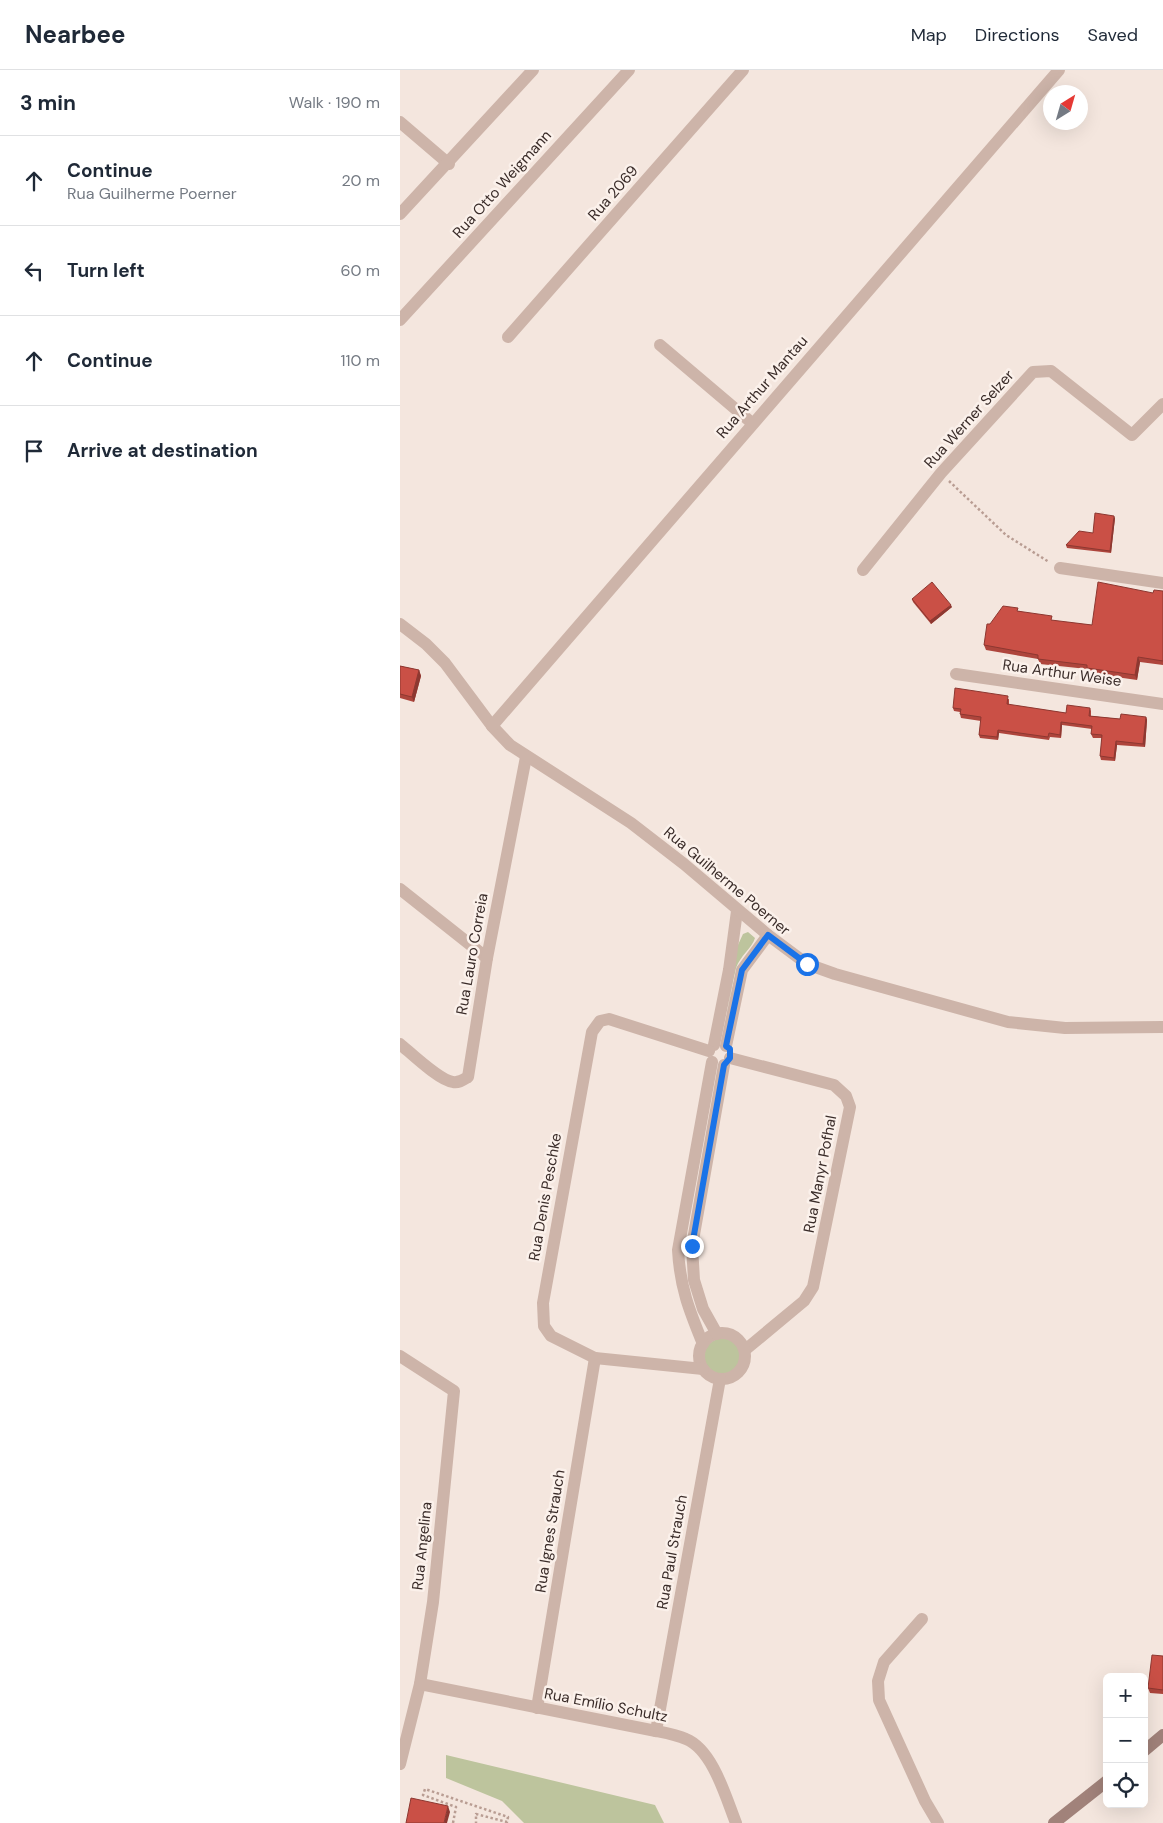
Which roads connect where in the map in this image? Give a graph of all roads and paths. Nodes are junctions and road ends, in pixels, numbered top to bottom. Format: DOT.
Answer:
graph roads {
  1 [pos="533,70"];
  2 [pos="629,70"];
  3 [pos="742,70"];
  4 [pos="1059,70"];
  5 [pos="400,122"];
  6 [pos="449,164"];
  7 [pos="400,214"];
  8 [pos="400,320"];
  9 [pos="508,337"];
  10 [pos="660,345"];
  11 [pos="1163,404"];
  12 [pos="752,423"];
  13 [pos="940,473"];
  14 [pos="1060,568"];
  15 [pos="863,570"];
  16 [pos="1163,583"];
  17 [pos="400,624"];
  18 [pos="956,674"];
  19 [pos="1163,704"];
  20 [pos="492,726"];
  21 [pos="526,757"];
  22 [pos="400,889"];
  23 [pos="737,910"];
  24 [pos="768,935"];
  25 [pos="487,958"];
  26 [pos="1163,1027"];
  27 [pos="400,1044"];
  28 [pos="719,1055"];
  29 [pos="717,1334"];
  30 [pos="703,1344"];
  31 [pos="744,1350"];
  32 [pos="400,1356"];
  33 [pos="595,1358"];
  34 [pos="703,1369"];
  35 [pos="720,1379"];
  36 [pos="922,1619"];
  37 [pos="420,1684"];
  38 [pos="537,1708"];
  39 [pos="656,1731"];
  40 [pos="1163,1735"];
  41 [pos="1148,1748"];
  42 [pos="400,1760"];
  43 [pos="1103,1784"];
  44 [pos="453,1823"];
  45 [pos="476,1823"];
  46 [pos="736,1823"];
  47 [pos="938,1823"];
  48 [pos="1054,1823"];
  1 -- 6 [label="street"];
  2 -- 8 [label="street, Rua Otto Weigmann"];
  3 -- 9 [label="street, Rua 2069"];
  4 -- 12 [label="street, Rua Arthur Mantau"];
  5 -- 6 [label="street"];
  6 -- 7 [label="street"];
  10 -- 12 [label="street"];
  11 -- 13 [label="street, Rua Werner Selzer"];
  12 -- 20 [label="street, Rua Arthur Mantau"];
  13 -- 14 [label="path"];
  13 -- 15 [label="street, Rua Werner Selzer"];
  14 -- 16 [label="street"];
  17 -- 20 [label="street, Rua Guilherme Poerner"];
  18 -- 19 [label="street, Rua Arthur Weise"];
  20 -- 21 [label="street, Rua Guilherme Poerner"];
  21 -- 23 [label="street, Rua Guilherme Poerner"];
  21 -- 25 [label="street, Rua Lauro Correia"];
  22 -- 25 [label="street"];
  23 -- 24 [label="street, Rua Guilherme Poerner"];
  23 -- 28 [label="street"];
  24 -- 26 [label="street, Rua Guilherme Poerner"];
  24 -- 28 [label="street"];
  25 -- 27 [label="street, Rua Lauro Correia"];
  28 -- 29 [label="street"];
  28 -- 30 [label="street"];
  28 -- 31 [label="street, Rua Manyr Pofhal"];
  28 -- 33 [label="street, Rua Denis Peschke"];
  29 -- 30 [label="street"];
  29 -- 31 [label="street"];
  30 -- 34 [label="street"];
  31 -- 35 [label="street"];
  32 -- 37 [label="street, Rua Angelina"];
  33 -- 34 [label="street, Rua Denis Peschke"];
  33 -- 38 [label="street, Rua Ignes Strauch"];
  34 -- 35 [label="street"];
  35 -- 39 [label="street, Rua Paul Strauch"];
  36 -- 47 [label="street"];
  37 -- 38 [label="street, Rua Emílio Schultz"];
  37 -- 42 [label="street, Rua Angelina"];
  38 -- 39 [label="street, Rua Emílio Schultz"];
  39 -- 46 [label="street, Rua Emílio Schultz"];
  40 -- 41 [label="main road"];
  43 -- 48 [label="main road"];
  44 -- 45 [label="path"];
}
